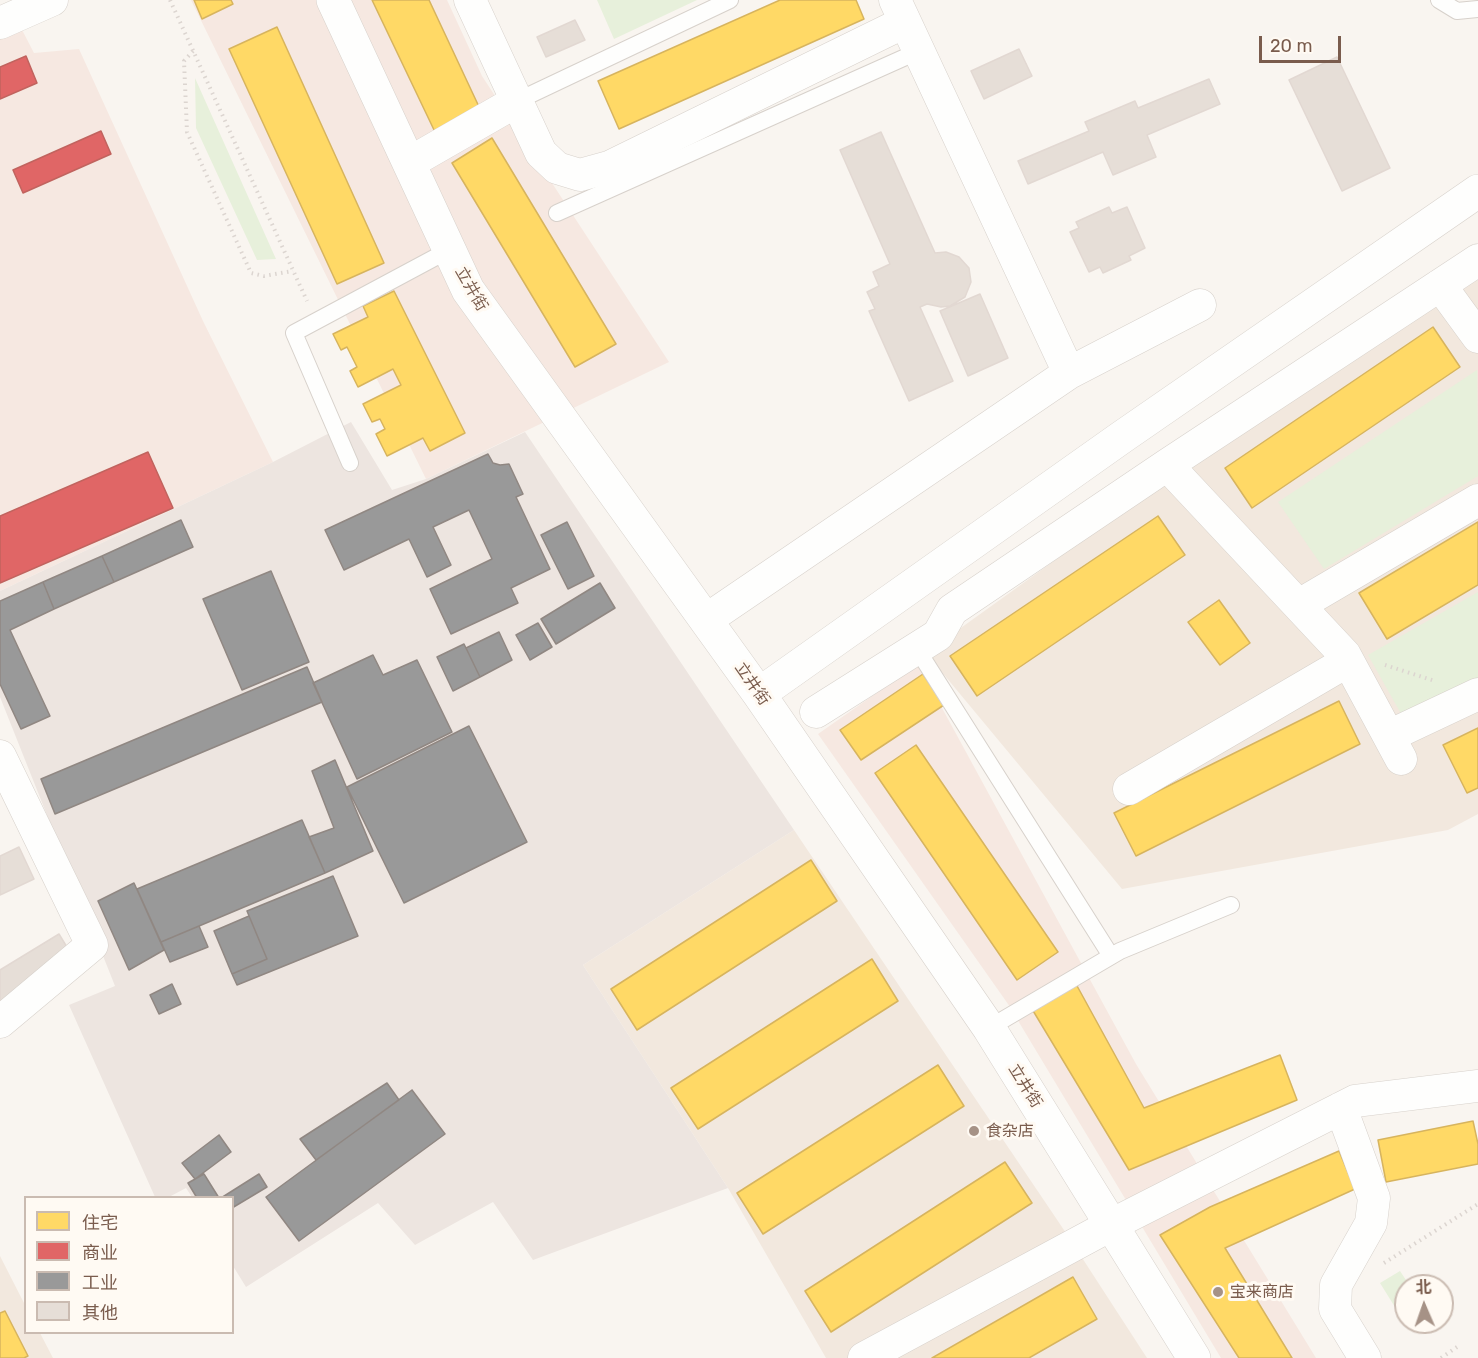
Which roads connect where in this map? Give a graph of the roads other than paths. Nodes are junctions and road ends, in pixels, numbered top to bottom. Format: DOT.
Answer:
graph roads {
  1 [pos="51,0"];
  2 [pos="333,0"];
  3 [pos="470,0"];
  4 [pos="730,0"];
  5 [pos="1439,0"];
  6 [pos="1478,9"];
  7 [pos="900,11"];
  8 [pos="0,23"];
  9 [pos="919,51"];
  10 [pos="517,102"];
  11 [pos="409,163"];
  12 [pos="1478,191"];
  13 [pos="557,213"];
  14 [pos="449,250"];
  15 [pos="1478,260"];
  16 [pos="1440,285"];
  17 [pos="1200,305"];
  18 [pos="1478,337"];
  19 [pos="1069,373"];
  20 [pos="350,463"];
  21 [pos="1167,465"];
  22 [pos="1478,500"];
  23 [pos="1299,605"];
  24 [pos="706,620"];
  25 [pos="917,649"];
  26 [pos="1348,661"];
  27 [pos="759,694"];
  28 [pos="1478,694"];
  29 [pos="816,712"];
  30 [pos="0,756"];
  31 [pos="1130,789"];
  32 [pos="1231,905"];
  33 [pos="1111,956"];
  34 [pos="0,1022"];
  35 [pos="989,1028"];
  36 [pos="1478,1086"];
  37 [pos="1341,1108"];
  38 [pos="1111,1225"];
  39 [pos="1360,1356"];
  40 [pos="864,1358"];
  41 [pos="1194,1358"];
  1 -- 8 [label="street"];
  2 -- 11 [label="street, 立井街"];
  3 -- 10 [label="street"];
  4 -- 10 [label="lane"];
  5 -- 6 [label="lane"];
  7 -- 9 [label="street"];
  7 -- 10 [label="street"];
  9 -- 13 [label="lane"];
  9 -- 19 [label="street"];
  10 -- 11 [label="street"];
  11 -- 14 [label="street, 立井街"];
  12 -- 27 [label="street"];
  14 -- 20 [label="lane"];
  14 -- 24 [label="street, 立井街"];
  15 -- 16 [label="street"];
  16 -- 18 [label="street"];
  16 -- 21 [label="street"];
  17 -- 19 [label="street"];
  19 -- 24 [label="street"];
  21 -- 23 [label="street"];
  21 -- 25 [label="street"];
  22 -- 23 [label="street"];
  23 -- 26 [label="street"];
  24 -- 27 [label="street, 立井街"];
  25 -- 29 [label="street"];
  25 -- 33 [label="lane"];
  26 -- 28 [label="street"];
  26 -- 31 [label="street"];
  27 -- 35 [label="street, 立井街"];
  30 -- 34 [label="street"];
  32 -- 33 [label="lane"];
  33 -- 35 [label="lane"];
  35 -- 38 [label="street, 立井街"];
  36 -- 37 [label="street"];
  37 -- 38 [label="street"];
  37 -- 39 [label="street"];
  38 -- 40 [label="street"];
  38 -- 41 [label="street, 立井街"];
}
